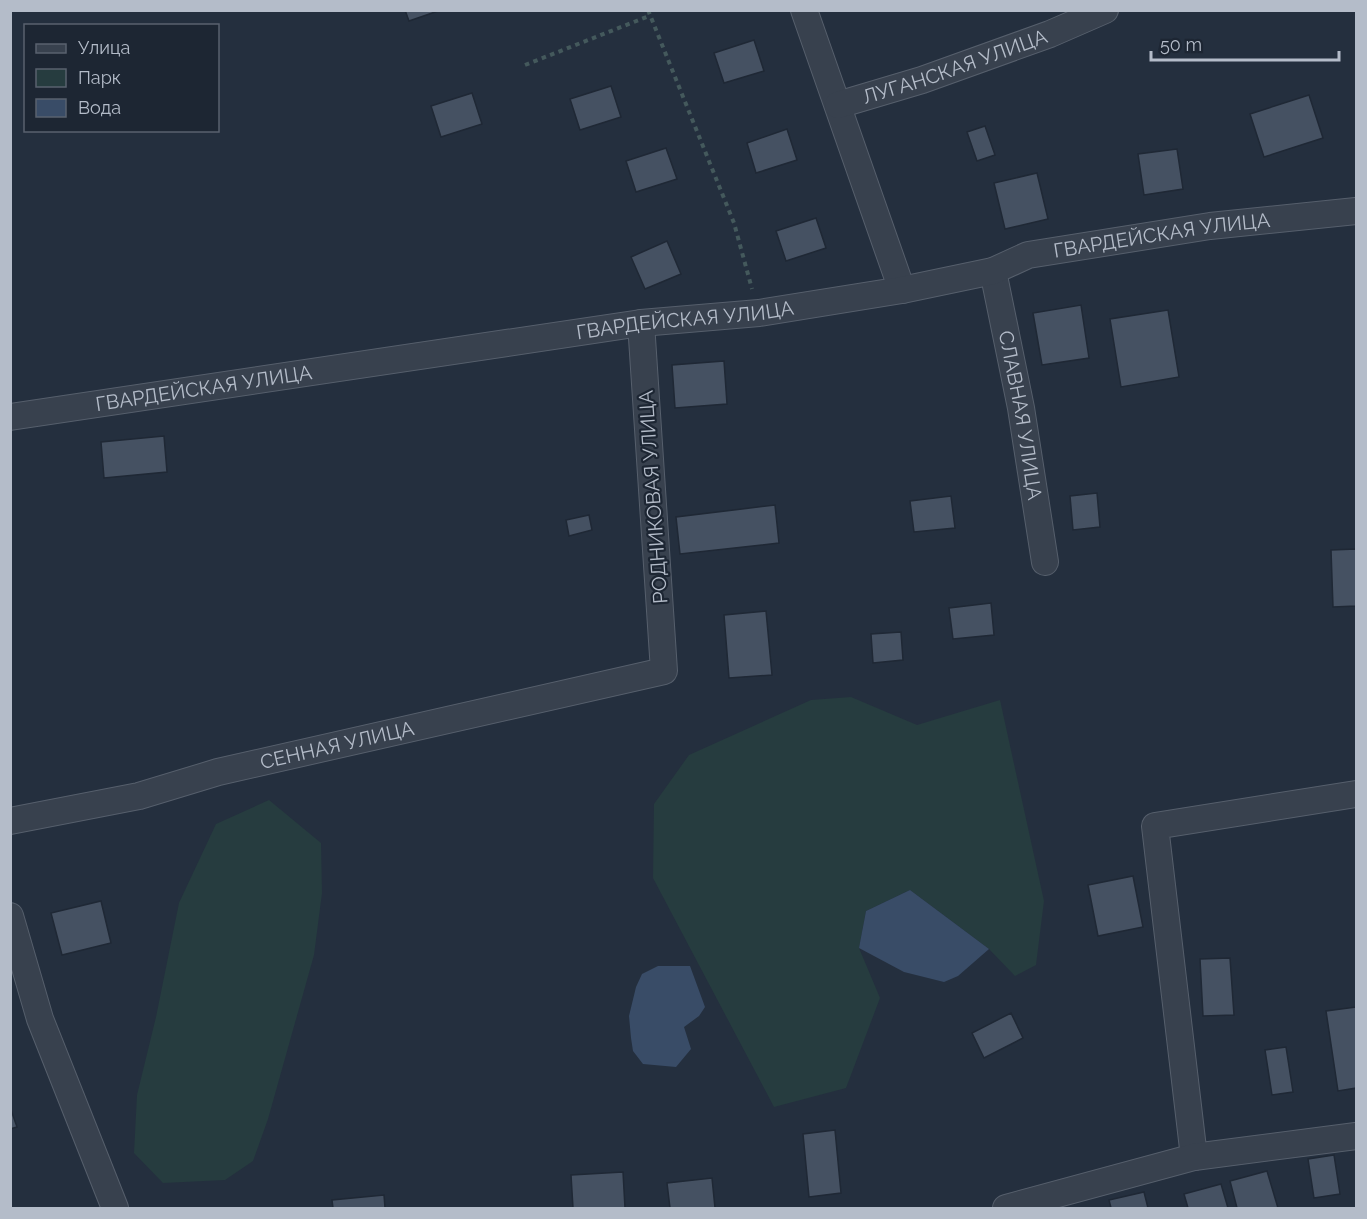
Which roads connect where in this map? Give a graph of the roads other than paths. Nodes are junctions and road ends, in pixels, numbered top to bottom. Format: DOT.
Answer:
graph roads {
  1 [pos="804,10"];
  2 [pos="1105,10"];
  3 [pos="838,105"];
  4 [pos="1356,211"];
  5 [pos="993,271"];
  6 [pos="903,290"];
  7 [pos="641,323"];
  8 [pos="10,417"];
  9 [pos="1045,562"];
  10 [pos="664,671"];
  11 [pos="1356,794"];
  12 [pos="10,821"];
  13 [pos="10,916"];
  14 [pos="1356,1136"];
  15 [pos="1194,1157"];
  16 [pos="115,1209"];
  17 [pos="1006,1209"];
  1 -- 3 [label="street"];
  2 -- 3 [label="street, ЛУГАНСКАЯ УЛИЦА"];
  3 -- 6 [label="street"];
  4 -- 5 [label="street, ГВАРДЕЙСКАЯ УЛИЦА"];
  5 -- 6 [label="street, ГВАРДЕЙСКАЯ УЛИЦА"];
  5 -- 9 [label="street, СЛАВНАЯ УЛИЦА"];
  6 -- 7 [label="street, ГВАРДЕЙСКАЯ УЛИЦА"];
  7 -- 8 [label="street, ГВАРДЕЙСКАЯ УЛИЦА"];
  7 -- 10 [label="street, РОДНИКОВАЯ УЛИЦА"];
  10 -- 12 [label="street, СЕННАЯ УЛИЦА"];
  11 -- 15 [label="street"];
  13 -- 16 [label="street"];
  14 -- 15 [label="street"];
  15 -- 17 [label="street"];
}
